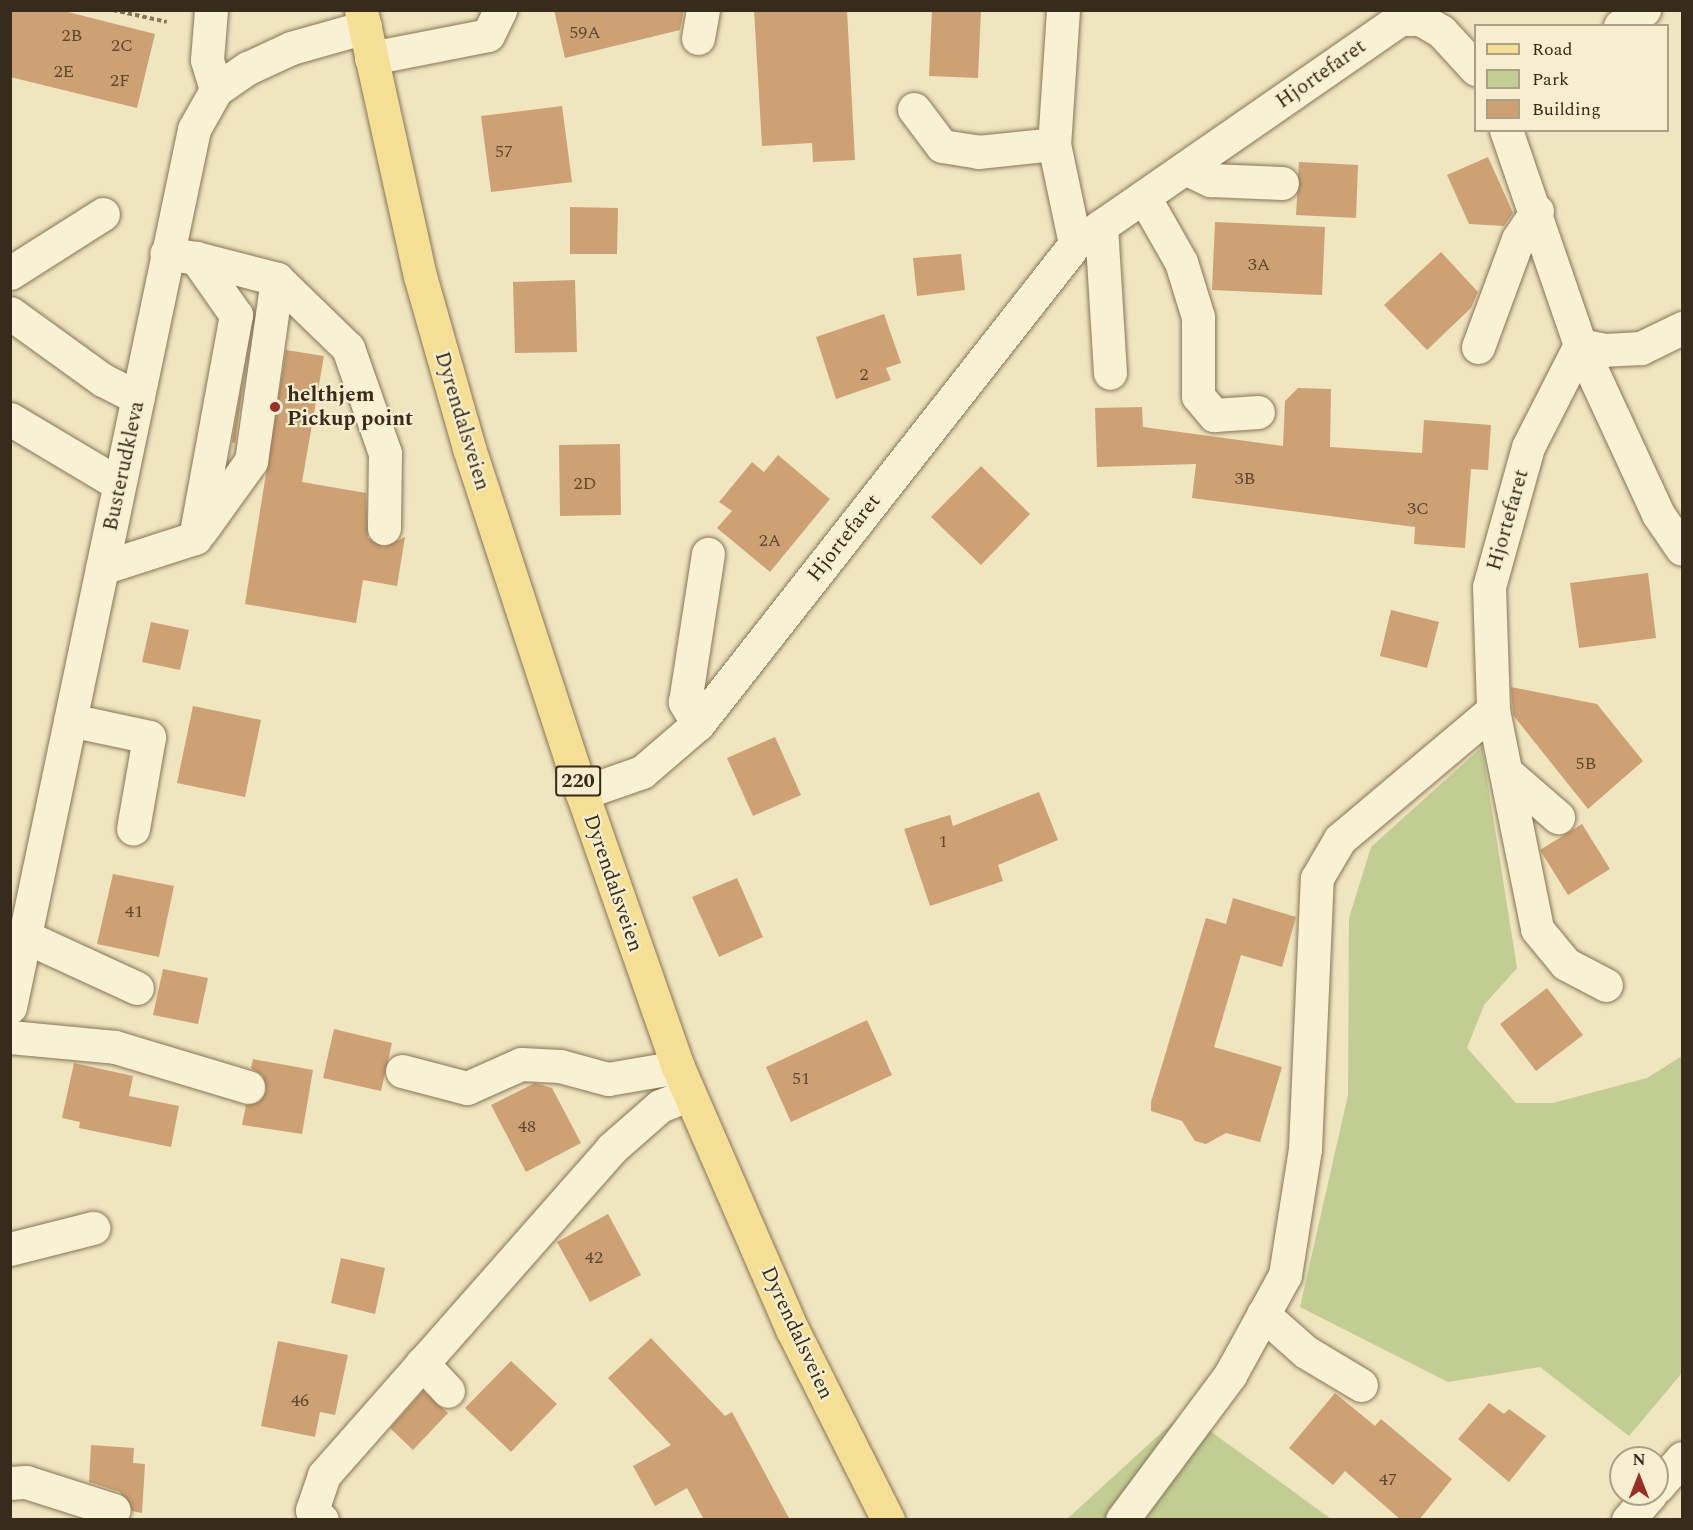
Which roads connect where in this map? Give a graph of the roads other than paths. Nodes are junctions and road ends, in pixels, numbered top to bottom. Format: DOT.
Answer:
graph roads {
  1 [pos="211,10"];
  2 [pos="500,10"];
  3 [pos="1063,10"];
  4 [pos="1644,10"];
  5 [pos="363,19"];
  6 [pos="1623,24"];
  7 [pos="371,58"];
  8 [pos="1474,67"];
  9 [pos="216,90"];
  10 [pos="914,109"];
  11 [pos="1507,132"];
  12 [pos="1054,144"];
  13 [pos="1185,168"];
  14 [pos="1282,183"];
  15 [pos="1144,197"];
  16 [pos="1537,212"];
  17 [pos="103,214"];
  18 [pos="1101,226"];
  19 [pos="1075,244"];
  20 [pos="181,255"];
  21 [pos="10,273"];
  22 [pos="278,279"];
  23 [pos="10,313"];
  24 [pos="1683,328"];
  25 [pos="1580,345"];
  26 [pos="1478,347"];
  27 [pos="1110,373"];
  28 [pos="138,398"];
  29 [pos="1258,412"];
  30 [pos="10,419"];
  31 [pos="119,484"];
  32 [pos="384,528"];
  33 [pos="195,538"];
  34 [pos="1683,549"];
  35 [pos="708,554"];
  36 [pos="102,568"];
  37 [pos="1493,710"];
  38 [pos="70,720"];
  39 [pos="698,724"];
  40 [pos="1506,772"];
  41 [pos="582,793"];
  42 [pos="1558,817"];
  43 [pos="132,829"];
  44 [pos="26,937"];
  45 [pos="1606,985"];
  46 [pos="137,988"];
  47 [pos="10,1007"];
  48 [pos="10,1037"];
  49 [pos="402,1071"];
  50 [pos="684,1081"];
  51 [pos="248,1087"];
  52 [pos="93,1228"];
  53 [pos="10,1249"];
  54 [pos="1263,1314"];
  55 [pos="422,1363"];
  56 [pos="1361,1384"];
  57 [pos="448,1391"];
  58 [pos="1683,1458"];
  59 [pos="1669,1474"];
  60 [pos="10,1482"];
  61 [pos="1640,1506"];
  62 [pos="114,1510"];
  63 [pos="322,1520"];
  64 [pos="888,1520"];
  65 [pos="1122,1520"];
  66 [pos="1628,1520"];
  1 -- 9 [label="street"];
  2 -- 7 [label="street"];
  3 -- 12 [label="street"];
  4 -- 6 [label="street"];
  5 -- 7 [label="main road, Dyrendalsveien / 220"];
  5 -- 9 [label="street"];
  7 -- 41 [label="main road, Dyrendalsveien / 220"];
  8 -- 13 [label="street, Hjortefaret"];
  9 -- 20 [label="street, Busterudkleva"];
  10 -- 12 [label="street"];
  11 -- 16 [label="street"];
  12 -- 19 [label="street"];
  13 -- 14 [label="street"];
  13 -- 15 [label="street, Hjortefaret"];
  15 -- 18 [label="street, Hjortefaret"];
  15 -- 29 [label="street"];
  16 -- 25 [label="street"];
  16 -- 26 [label="street"];
  17 -- 21 [label="street"];
  18 -- 19 [label="street, Hjortefaret"];
  18 -- 27 [label="street"];
  19 -- 39 [label="street, Hjortefaret"];
  20 -- 22 [label="street"];
  20 -- 28 [label="street, Busterudkleva"];
  20 -- 33 [label="street"];
  22 -- 32 [label="street"];
  22 -- 33 [label="street"];
  23 -- 28 [label="street"];
  24 -- 25 [label="street"];
  25 -- 34 [label="street"];
  25 -- 37 [label="street, Hjortefaret"];
  28 -- 31 [label="street, Busterudkleva"];
  30 -- 31 [label="street"];
  31 -- 36 [label="street, Busterudkleva"];
  33 -- 36 [label="street"];
  35 -- 39 [label="street"];
  36 -- 38 [label="street, Busterudkleva"];
  37 -- 40 [label="street, Hjortefaret"];
  37 -- 54 [label="street"];
  38 -- 43 [label="street"];
  38 -- 44 [label="street, Busterudkleva"];
  39 -- 41 [label="street, Hjortefaret"];
  40 -- 42 [label="street"];
  40 -- 45 [label="street, Hjortefaret"];
  41 -- 50 [label="main road, Dyrendalsveien / 220"];
  44 -- 46 [label="street"];
  44 -- 47 [label="street, Busterudkleva"];
  48 -- 51 [label="street"];
  49 -- 50 [label="street"];
  50 -- 55 [label="street"];
  50 -- 64 [label="main road, Dyrendalsveien / 220"];
  52 -- 53 [label="street"];
  54 -- 56 [label="street"];
  54 -- 65 [label="street"];
  55 -- 57 [label="street"];
  55 -- 63 [label="street"];
  58 -- 59 [label="street"];
  60 -- 62 [label="street"];
  61 -- 66 [label="street"];
}
